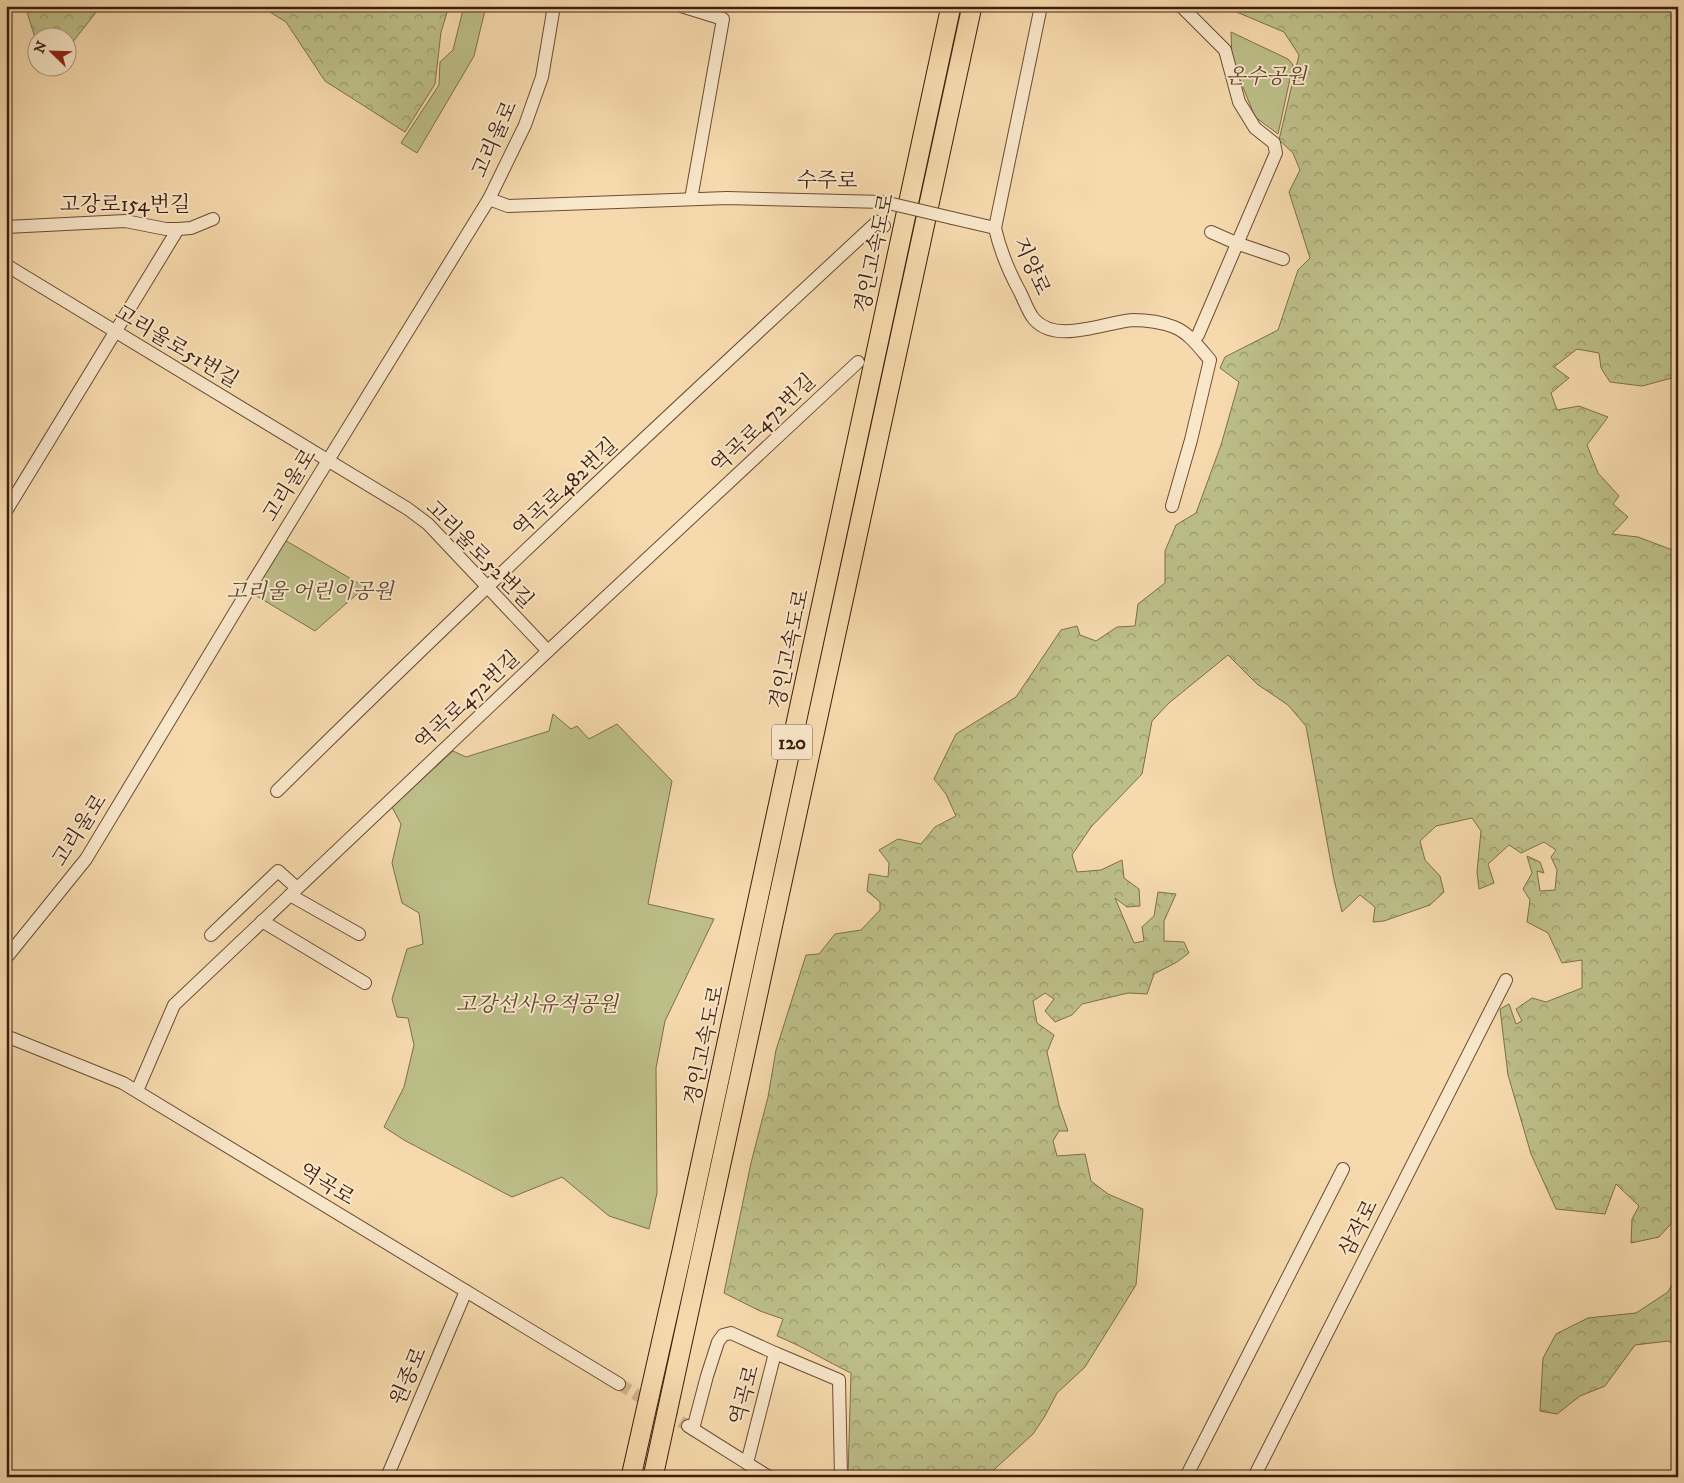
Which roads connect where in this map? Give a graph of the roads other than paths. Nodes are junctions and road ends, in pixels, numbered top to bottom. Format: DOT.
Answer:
graph roads {
  1 [pos="554,6"];
  2 [pos="681,6"];
  3 [pos="951,6"];
  4 [pos="972,6"];
  5 [pos="1042,6"];
  6 [pos="1181,6"];
  7 [pos="489,199"];
  8 [pos="691,199"];
  9 [pos="213,219"];
  10 [pos="884,226"];
  11 [pos="6,227"];
  12 [pos="995,228"];
  13 [pos="178,229"];
  14 [pos="1210,232"];
  15 [pos="1236,243"];
  16 [pos="1283,259"];
  17 [pos="6,265"];
  18 [pos="115,331"];
  19 [pos="1193,339"];
  20 [pos="858,362"];
  21 [pos="328,460"];
  22 [pos="1172,506"];
  23 [pos="6,511"];
  24 [pos="487,588"];
  25 [pos="548,651"];
  26 [pos="277,791"];
  27 [pos="293,892"];
  28 [pos="262,921"];
  29 [pos="359,934"];
  30 [pos="210,935"];
  31 [pos="6,958"];
  32 [pos="1506,980"];
  33 [pos="365,983"];
  34 [pos="6,1036"];
  35 [pos="137,1092"];
  36 [pos="1343,1169"];
  37 [pos="466,1290"];
  38 [pos="775,1353"];
  39 [pos="619,1384"];
  40 [pos="747,1463"];
  41 [pos="387,1477"];
  42 [pos="630,1477"];
  43 [pos="653,1477"];
  44 [pos="769,1477"];
  45 [pos="841,1477"];
  46 [pos="1186,1477"];
  47 [pos="1254,1477"];
  1 -- 7 [label="street, 고리울로"];
  2 -- 8 [label="street"];
  3 -- 42 [label="highway, 경인고속도로 / 120"];
  4 -- 43 [label="highway, 경인고속도로 / 120"];
  5 -- 12 [label="street, 지양로"];
  6 -- 15 [label="street"];
  7 -- 8 [label="street, 수주로"];
  7 -- 21 [label="street, 고리울로"];
  8 -- 12 [label="street, 수주로, bridge"];
  9 -- 13 [label="street, 고강로154번길"];
  10 -- 24 [label="street, 역곡로482번길"];
  11 -- 13 [label="street, 고강로154번길"];
  12 -- 19 [label="street, 지양로"];
  13 -- 18 [label="street"];
  14 -- 15 [label="street"];
  15 -- 16 [label="street"];
  15 -- 19 [label="street"];
  17 -- 18 [label="street, 고리울로51번길"];
  18 -- 21 [label="street, 고리울로51번길"];
  18 -- 23 [label="street"];
  19 -- 22 [label="street, 지양로"];
  20 -- 25 [label="street, 역곡로472번길"];
  21 -- 24 [label="street, 고리울로52번길"];
  21 -- 31 [label="street, 고리울로"];
  24 -- 25 [label="street, 고리울로52번길"];
  24 -- 26 [label="street, 역곡로482번길"];
  25 -- 27 [label="street, 역곡로472번길"];
  27 -- 28 [label="street, 역곡로472번길"];
  27 -- 29 [label="street"];
  27 -- 30 [label="street"];
  28 -- 33 [label="street"];
  28 -- 35 [label="street, 역곡로472번길"];
  32 -- 47 [label="street, 삼작로"];
  34 -- 35 [label="street, 역곡로"];
  35 -- 37 [label="street, 역곡로"];
  36 -- 46 [label="street"];
  37 -- 39 [label="street, 역곡로"];
  37 -- 41 [label="street, 원종로"];
  38 -- 40 [label="street, 역곡로"];
  38 -- 40 [label="street, 역곡로"];
  38 -- 45 [label="street, 역곡로"];
  40 -- 44 [label="street, 역곡로"];
}
